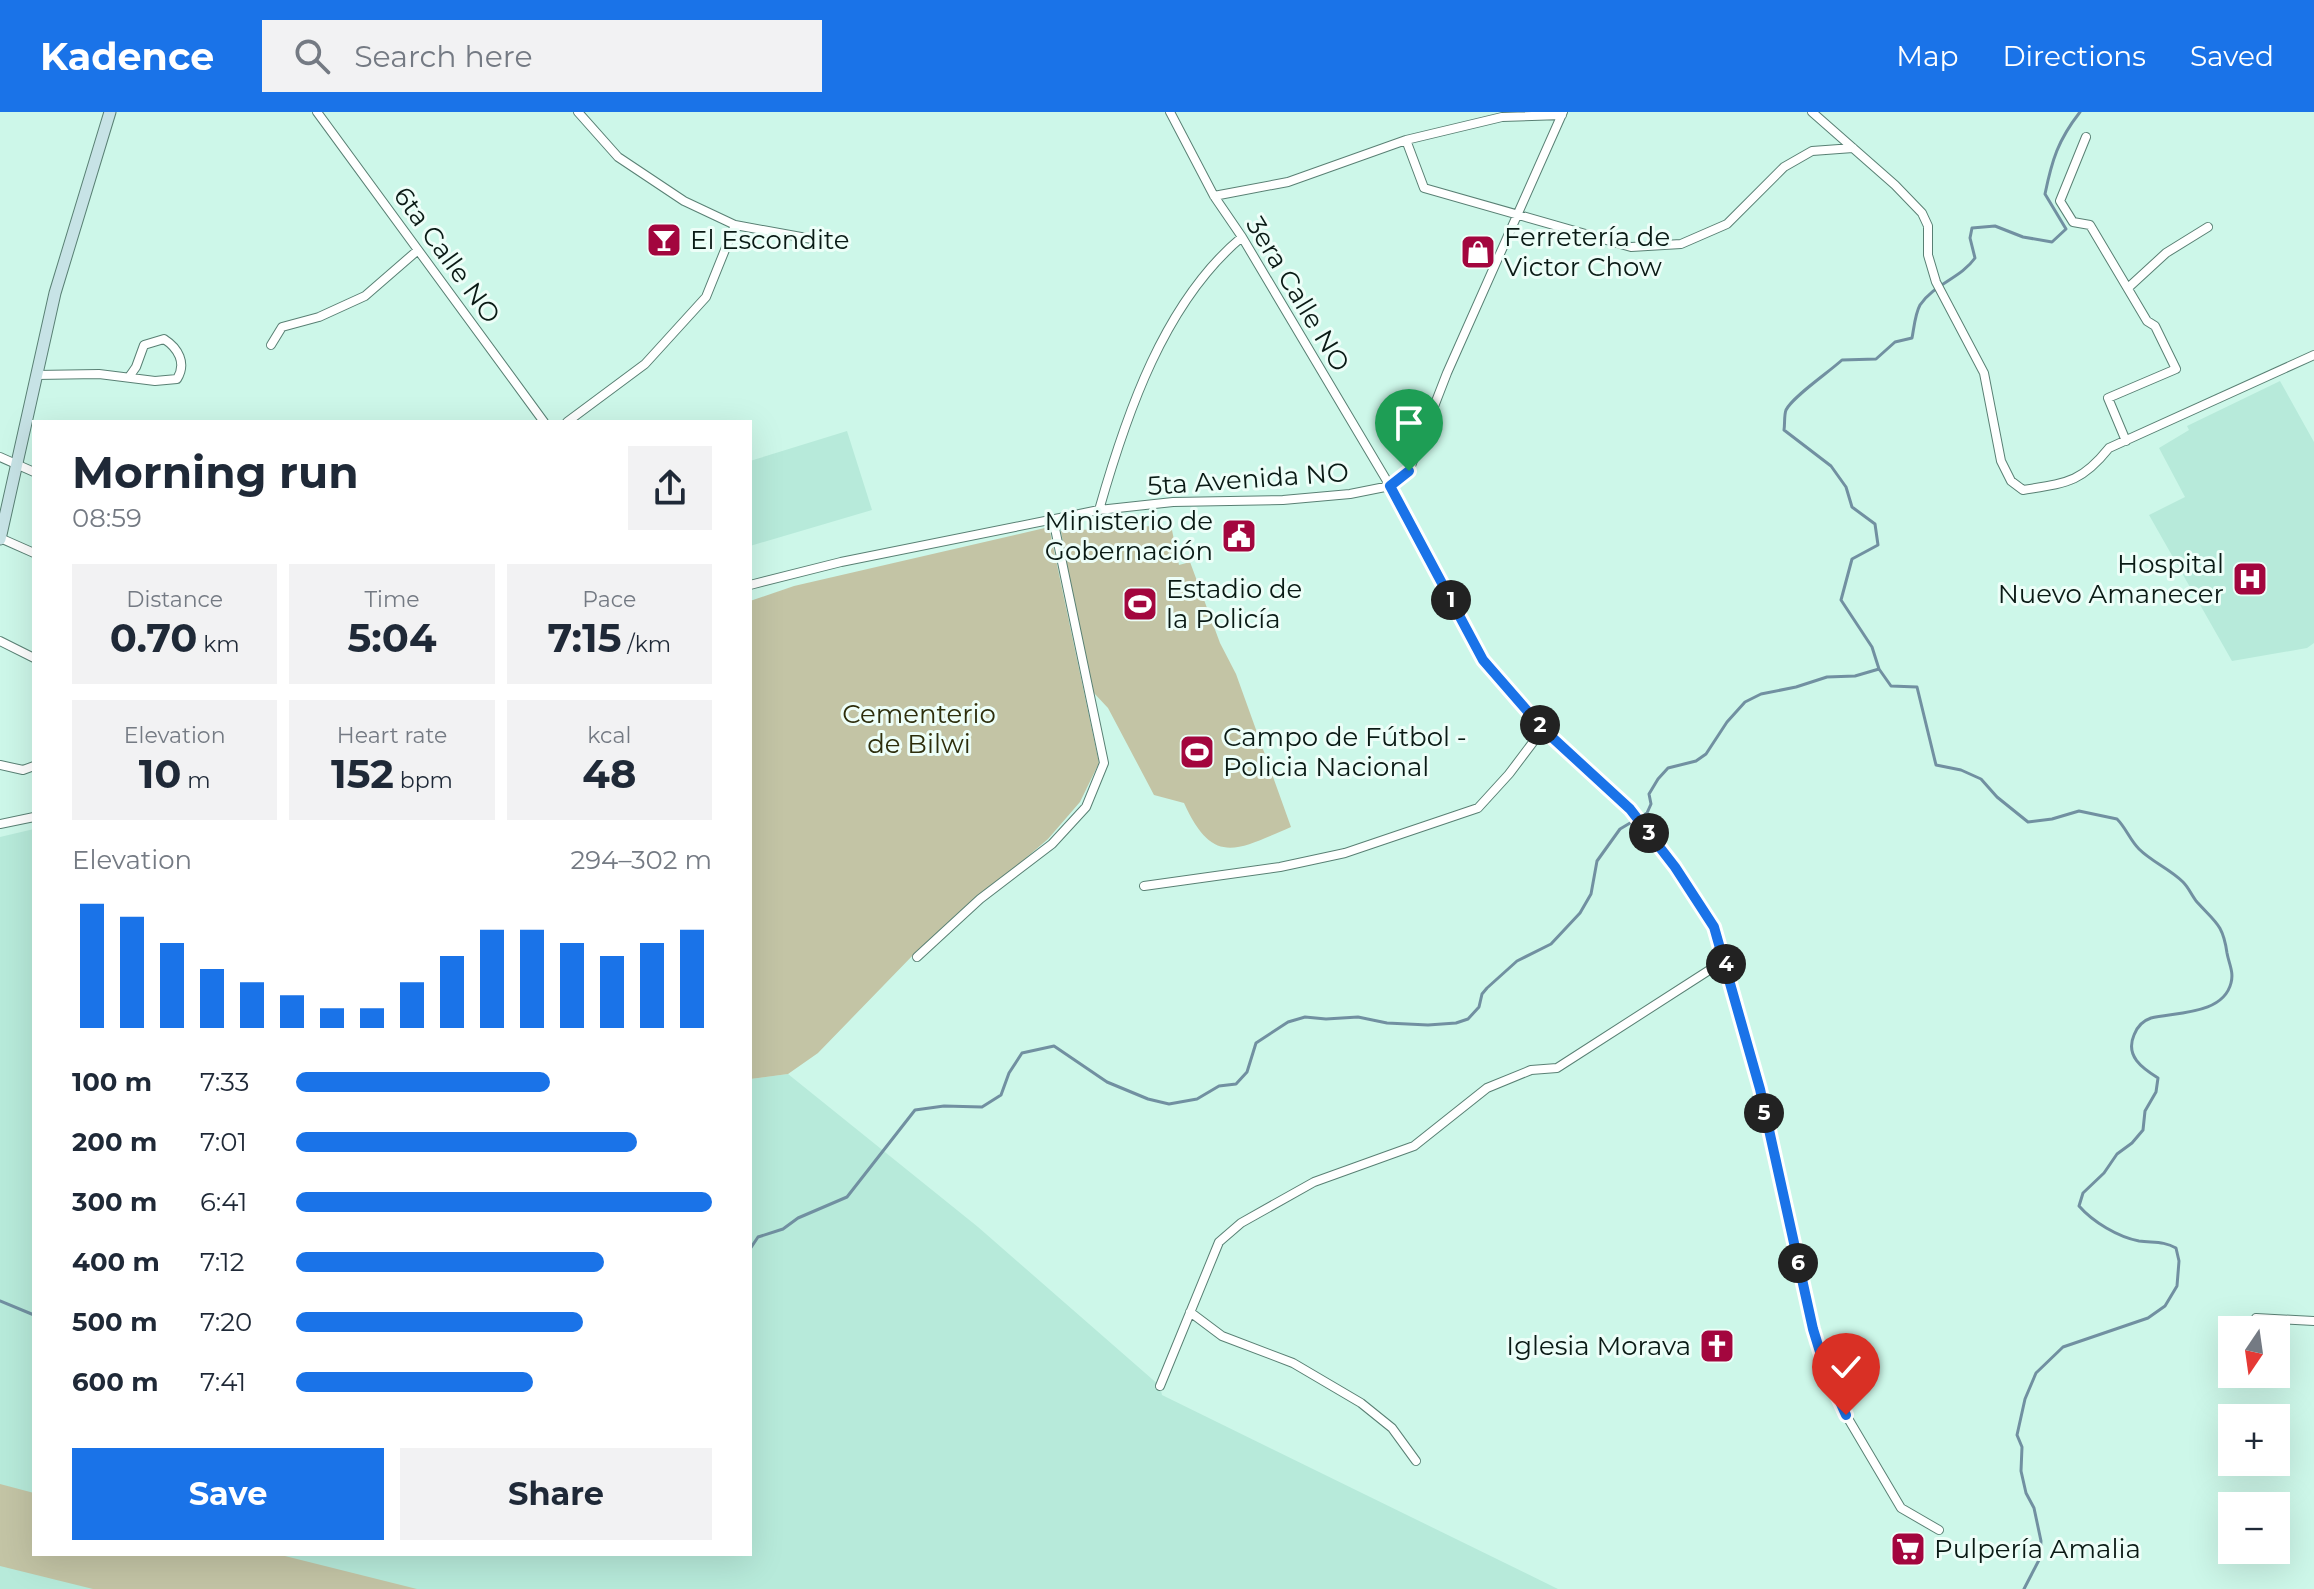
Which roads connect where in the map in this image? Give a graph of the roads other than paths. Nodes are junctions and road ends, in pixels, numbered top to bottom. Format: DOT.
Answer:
graph roads {
  1 [pos="110,112"];
  2 [pos="317,112"];
  3 [pos="578,112"];
  4 [pos="1170,112"];
  5 [pos="1812,112"];
  6 [pos="1562,114"];
  7 [pos="2086,137"];
  8 [pos="1406,140"];
  9 [pos="1853,148"];
  10 [pos="1214,196"];
  11 [pos="1516,214"];
  12 [pos="735,225"];
  13 [pos="2208,227"];
  14 [pos="1242,237"];
  15 [pos="845,242"];
  16 [pos="418,250"];
  17 [pos="2129,287"];
  18 [pos="271,345"];
  19 [pos="2314,355"];
  20 [pos="36,375"];
  21 [pos="129,377"];
  22 [pos="543,420"];
  23 [pos="570,420"];
  24 [pos="2126,441"];
  25 [pos="0,457"];
  26 [pos="16,464"];
  27 [pos="32,471"];
  28 [pos="1390,486"];
  29 [pos="1099,510"];
  30 [pos="1053,519"];
  31 [pos="0,538"];
  32 [pos="32,552"];
  33 [pos="752,584"];
  34 [pos="0,641"];
  35 [pos="32,657"];
  36 [pos="1543,729"];
  37 [pos="0,765"];
  38 [pos="32,767"];
  39 [pos="32,817"];
  40 [pos="0,824"];
  41 [pos="1144,886"];
  42 [pos="917,957"];
  43 [pos="1725,960"];
  44 [pos="1190,1312"];
  45 [pos="2290,1320"];
  46 [pos="2314,1321"];
  47 [pos="1160,1386"];
  48 [pos="1416,1461"];
  49 [pos="1939,1530"];
  1 -- 20 [label="street"];
  2 -- 16 [label="street, 6ta Calle NO"];
  3 -- 12 [label="street"];
  4 -- 10 [label="street, 3era Calle NO"];
  5 -- 9 [label="street"];
  6 -- 8 [label="street"];
  6 -- 11 [label="street"];
  7 -- 17 [label="street"];
  8 -- 10 [label="street"];
  8 -- 11 [label="street"];
  9 -- 11 [label="street"];
  9 -- 24 [label="street"];
  10 -- 14 [label="street, 3era Calle NO"];
  11 -- 28 [label="street"];
  12 -- 15 [label="street"];
  12 -- 23 [label="street"];
  13 -- 17 [label="street"];
  14 -- 28 [label="street, 3era Calle NO"];
  14 -- 29 [label="street"];
  16 -- 18 [label="street"];
  16 -- 22 [label="street, 6ta Calle NO"];
  17 -- 24 [label="street"];
  19 -- 24 [label="street"];
  20 -- 21 [label="street"];
  20 -- 26 [label="street"];
  21 -- 21 [label="street"];
  25 -- 26 [label="street"];
  26 -- 27 [label="street"];
  26 -- 31 [label="street"];
  28 -- 29 [label="street, 5ta Avenida NO"];
  28 -- 36 [label="street, 3era Calle NO"];
  29 -- 30 [label="street, 5ta Avenida NO"];
  30 -- 33 [label="street, 5ta Avenida NO"];
  30 -- 42 [label="street"];
  31 -- 32 [label="street"];
  34 -- 35 [label="street"];
  36 -- 41 [label="street"];
  36 -- 43 [label="street, 3era Calle NO"];
  37 -- 38 [label="street"];
  39 -- 40 [label="street"];
  43 -- 44 [label="street"];
  43 -- 49 [label="street, 3era Calle NO"];
  44 -- 47 [label="street"];
  44 -- 48 [label="street"];
  45 -- 46 [label="street"];
}
